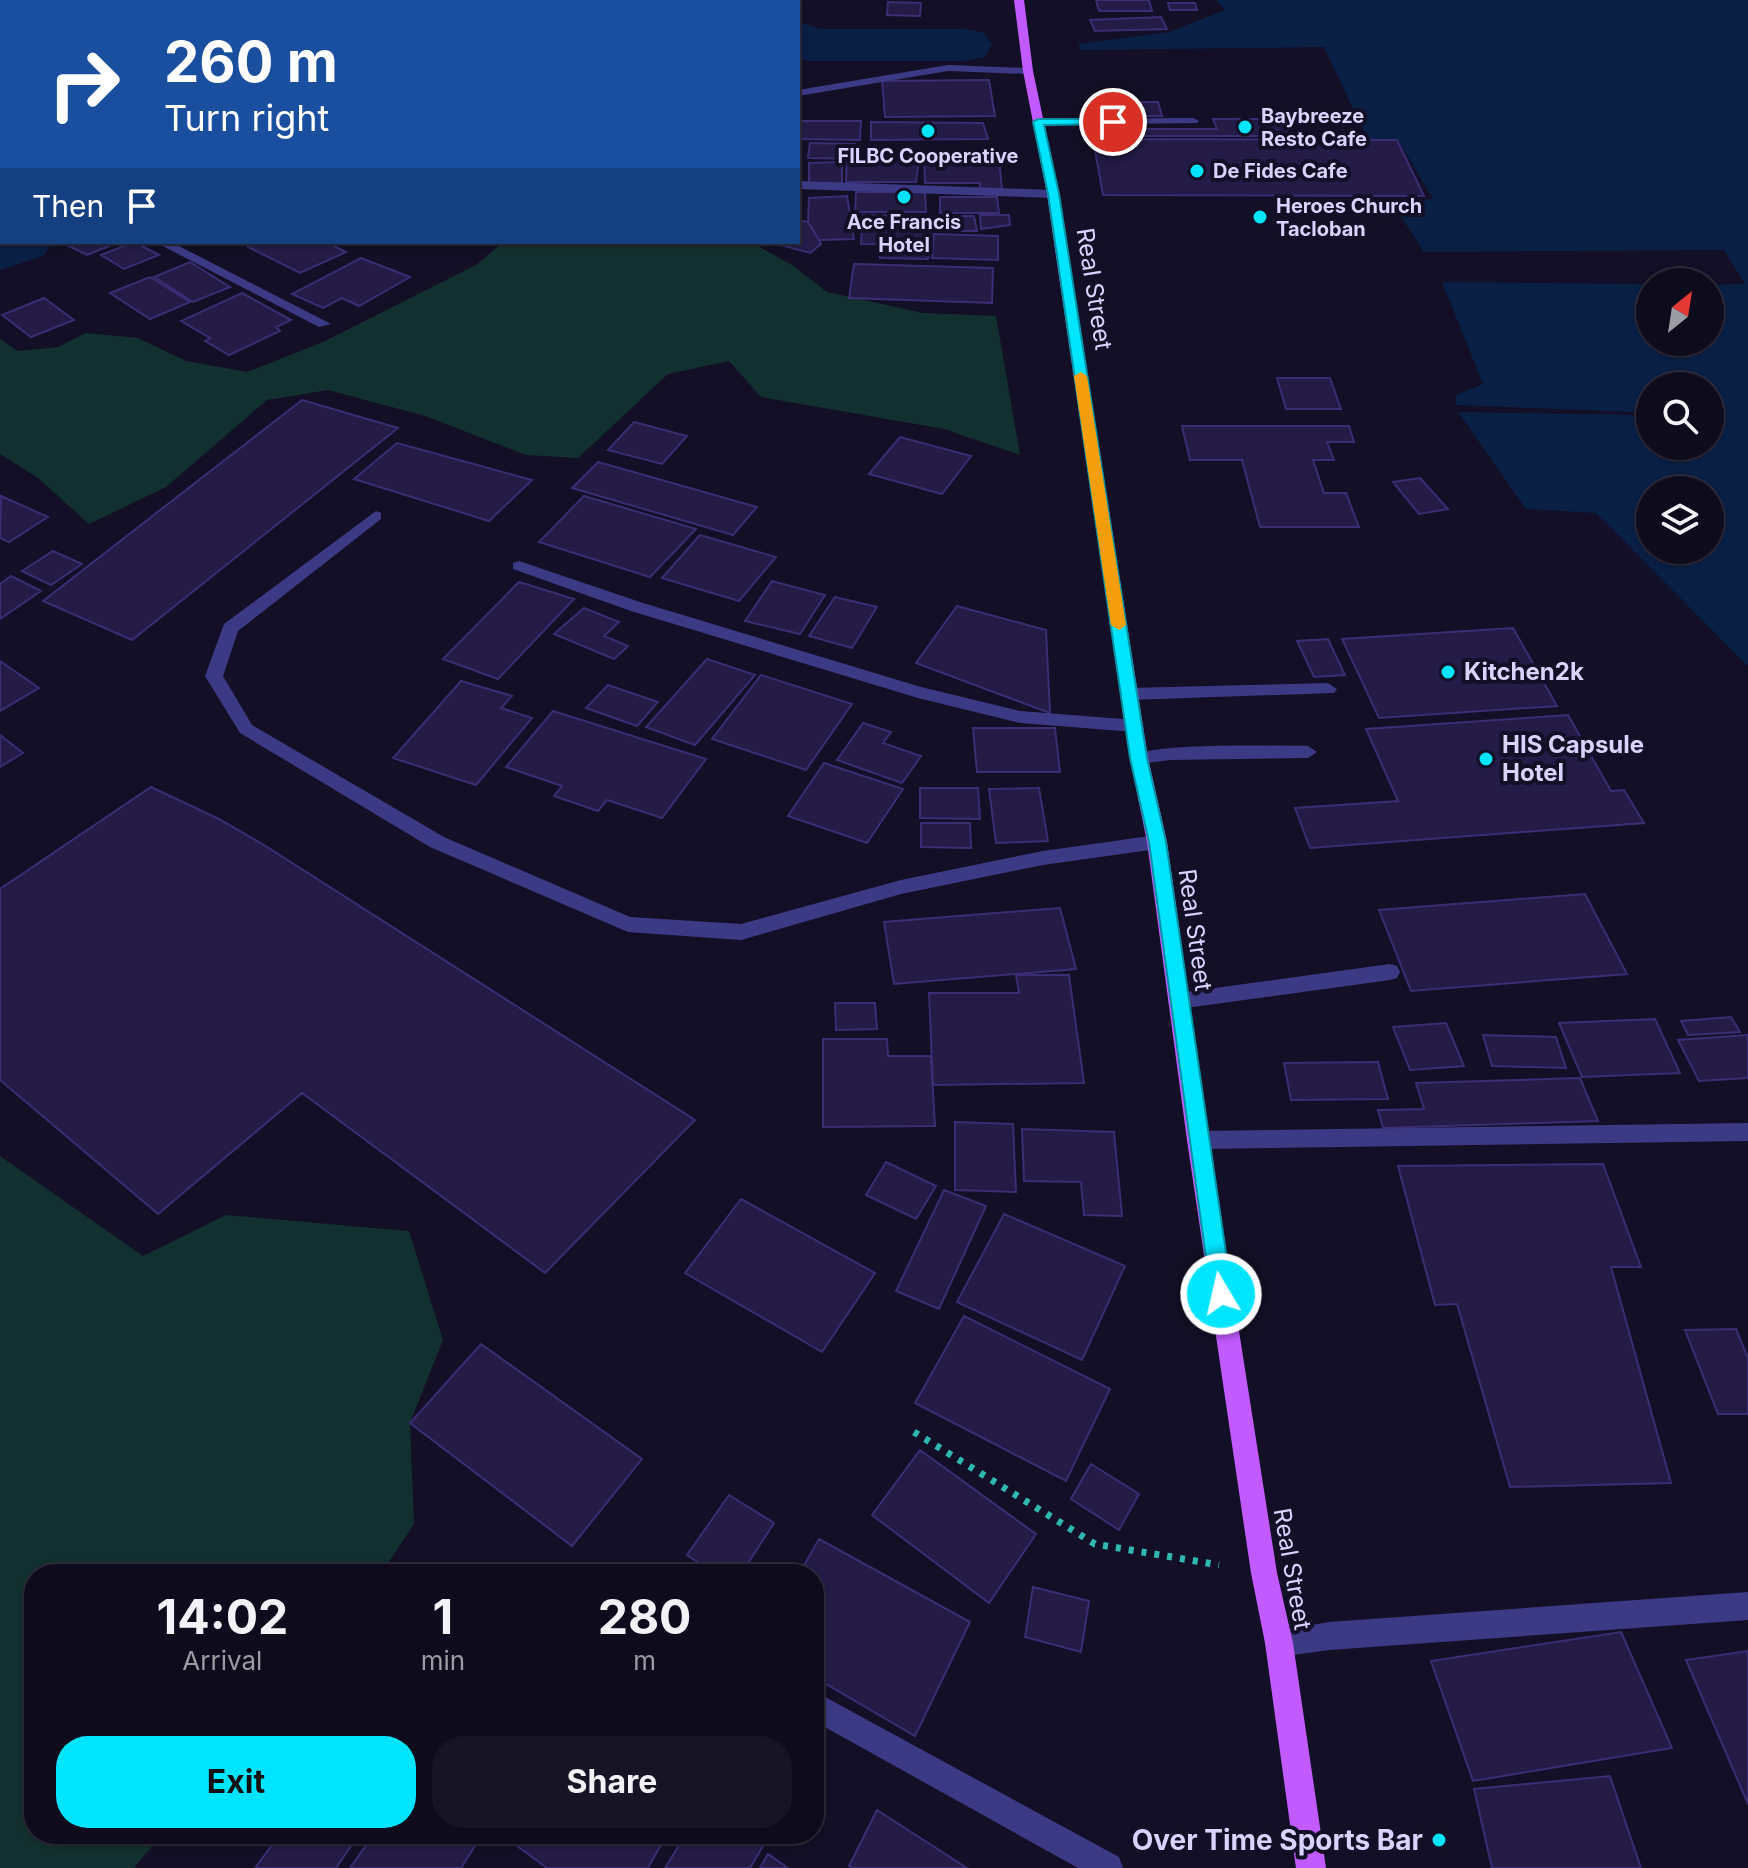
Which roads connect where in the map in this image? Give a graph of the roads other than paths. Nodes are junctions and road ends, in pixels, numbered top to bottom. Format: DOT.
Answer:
graph roads {
  1 [pos="1019,0"];
  2 [pos="1028,71"];
  3 [pos="800,93"];
  4 [pos="1193,121"];
  5 [pos="1038,122"];
  6 [pos="800,185"];
  7 [pos="1053,194"];
  8 [pos="165,244"];
  9 [pos="324,324"];
  10 [pos="376,516"];
  11 [pos="519,566"];
  12 [pos="1328,689"];
  13 [pos="1129,694"];
  14 [pos="1135,726"];
  15 [pos="1308,752"];
  16 [pos="1139,758"];
  17 [pos="1157,842"];
  18 [pos="1390,972"];
  19 [pos="1178,1001"];
  20 [pos="1748,1132"];
  21 [pos="1198,1140"];
  22 [pos="1748,1606"];
  23 [pos="1279,1643"];
  24 [pos="824,1711"];
  25 [pos="1108,1868"];
  26 [pos="1311,1868"];
  1 -- 2 [label="main road, Real Street"];
  2 -- 3 [label="street"];
  2 -- 5 [label="main road, Real Street"];
  4 -- 5 [label="street"];
  5 -- 7 [label="main road, Real Street"];
  6 -- 7 [label="street"];
  7 -- 13 [label="main road, Real Street"];
  8 -- 9 [label="street"];
  10 -- 17 [label="street"];
  11 -- 14 [label="street"];
  12 -- 13 [label="street"];
  13 -- 14 [label="main road, Real Street"];
  14 -- 16 [label="main road, Real Street"];
  15 -- 16 [label="street"];
  16 -- 17 [label="main road, Real Street"];
  17 -- 19 [label="main road, Real Street"];
  18 -- 19 [label="street"];
  19 -- 21 [label="main road, Real Street"];
  20 -- 21 [label="street"];
  21 -- 23 [label="main road, Real Street"];
  22 -- 23 [label="street"];
  23 -- 26 [label="main road, Real Street"];
  24 -- 25 [label="street"];
}
